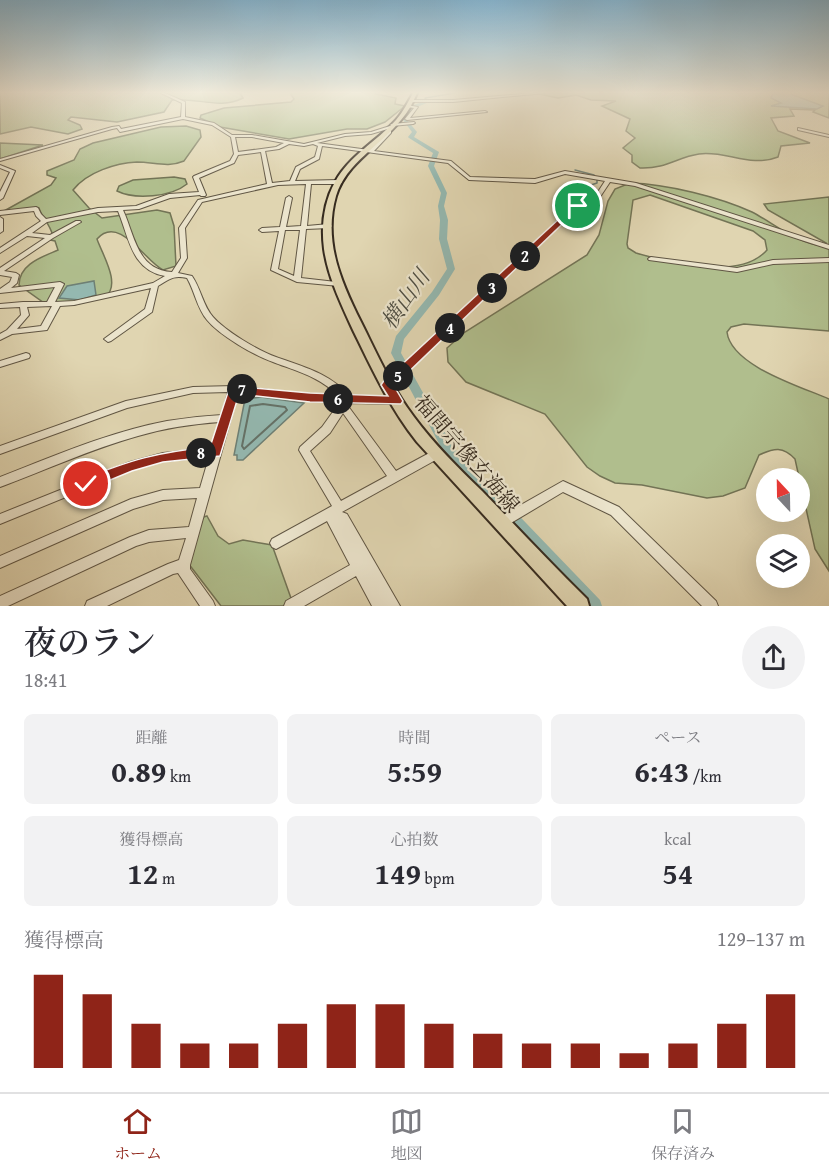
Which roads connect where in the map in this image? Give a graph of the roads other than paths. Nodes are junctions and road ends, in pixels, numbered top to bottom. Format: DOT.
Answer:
graph roads {
  1 [pos="170,121"];
  2 [pos="199,121"];
  3 [pos="396,121"];
  4 [pos="392,126"];
  5 [pos="800,129"];
  6 [pos="233,136"];
  7 [pos="829,136"];
  8 [pos="287,143"];
  9 [pos="318,145"];
  10 [pos="263,150"];
  11 [pos="368,152"];
  12 [pos="236,154"];
  13 [pos="0,160"];
  14 [pos="0,166"];
  15 [pos="292,182"];
  16 [pos="309,182"];
  17 [pos="339,182"];
  18 [pos="608,182"];
  19 [pos="270,184"];
  20 [pos="204,195"];
  21 [pos="0,198"];
  22 [pos="289,198"];
  23 [pos="120,209"];
  24 [pos="0,213"];
  25 [pos="0,221"];
  26 [pos="45,221"];
  27 [pos="78,222"];
  28 [pos="329,226"];
  29 [pos="303,228"];
  30 [pos="283,229"];
  31 [pos="262,230"];
  32 [pos="0,231"];
  33 [pos="28,234"];
  34 [pos="51,237"];
  35 [pos="829,247"];
  36 [pos="0,251"];
  37 [pos="651,259"];
  38 [pos="829,260"];
  39 [pos="0,272"];
  40 [pos="174,274"];
  41 [pos="297,280"];
  42 [pos="336,284"];
  43 [pos="155,285"];
  44 [pos="1,292"];
  45 [pos="54,303"];
  46 [pos="23,304"];
  47 [pos="0,306"];
  48 [pos="10,332"];
  49 [pos="0,336"];
  50 [pos="108,339"];
  51 [pos="26,356"];
  52 [pos="0,364"];
  53 [pos="387,385"];
  54 [pos="234,389"];
  55 [pos="397,401"];
  56 [pos="345,403"];
  57 [pos="225,418"];
  58 [pos="0,450"];
  59 [pos="215,452"];
  60 [pos="437,454"];
  61 [pos="394,477"];
  62 [pos="0,482"];
  63 [pos="203,493"];
  64 [pos="334,511"];
  65 [pos="0,519"];
  66 [pos="500,523"];
  67 [pos="192,532"];
  68 [pos="276,543"];
  69 [pos="0,562"];
  70 [pos="184,565"];
  71 [pos="358,567"];
  72 [pos="0,603"];
  73 [pos="92,606"];
  74 [pos="208,606"];
  75 [pos="291,606"];
  76 [pos="379,606"];
  77 [pos="393,606"];
  78 [pos="580,606"];
  79 [pos="711,606"];
  1 -- 13 [label="street"];
  2 -- 6 [label="street"];
  3 -- 4 [label="main road, 福間宗像玄海線"];
  4 -- 9 [label="street"];
  4 -- 11 [label="main road, 福間宗像玄海線"];
  5 -- 7 [label="street"];
  6 -- 8 [label="street"];
  6 -- 12 [label="street"];
  8 -- 9 [label="street"];
  8 -- 10 [label="street"];
  9 -- 11 [label="street"];
  9 -- 15 [label="street"];
  10 -- 12 [label="street"];
  10 -- 19 [label="street"];
  11 -- 17 [label="main road, 福間宗像玄海線"];
  11 -- 18 [label="street"];
  12 -- 20 [label="street"];
  14 -- 21 [label="street"];
  15 -- 16 [label="street"];
  15 -- 19 [label="street"];
  16 -- 17 [label="street"];
  16 -- 29 [label="street"];
  17 -- 28 [label="main road, 福間宗像玄海線"];
  18 -- 35 [label="street"];
  18 -- 53 [label="street"];
  19 -- 20 [label="street"];
  20 -- 23 [label="street"];
  20 -- 40 [label="street"];
  22 -- 30 [label="street"];
  23 -- 26 [label="street"];
  23 -- 40 [label="street"];
  24 -- 26 [label="street"];
  25 -- 32 [label="street"];
  26 -- 33 [label="street"];
  27 -- 34 [label="street"];
  28 -- 29 [label="street"];
  28 -- 42 [label="main road, 福間宗像玄海線"];
  29 -- 30 [label="street"];
  29 -- 41 [label="street"];
  30 -- 31 [label="street"];
  30 -- 41 [label="street"];
  33 -- 34 [label="street"];
  33 -- 36 [label="street"];
  34 -- 39 [label="street"];
  37 -- 38 [label="street"];
  39 -- 44 [label="street"];
  40 -- 43 [label="street"];
  40 -- 56 [label="street"];
  41 -- 42 [label="street"];
  42 -- 53 [label="main road, 福間宗像玄海線"];
  43 -- 45 [label="street"];
  43 -- 50 [label="street"];
  44 -- 45 [label="street"];
  45 -- 46 [label="street"];
  45 -- 48 [label="street"];
  46 -- 47 [label="street"];
  46 -- 48 [label="street"];
  48 -- 49 [label="street"];
  51 -- 52 [label="street"];
  53 -- 55 [label="main road, 福間宗像玄海線"];
  54 -- 56 [label="street"];
  54 -- 57 [label="street"];
  54 -- 58 [label="street"];
  55 -- 56 [label="street"];
  55 -- 60 [label="main road, 福間宗像玄海線"];
  56 -- 61 [label="street"];
  56 -- 64 [label="street"];
  57 -- 59 [label="street"];
  57 -- 62 [label="street"];
  59 -- 63 [label="street"];
  59 -- 65 [label="street"];
  60 -- 61 [label="street"];
  60 -- 66 [label="main road, 福間宗像玄海線"];
  61 -- 64 [label="street"];
  63 -- 67 [label="street"];
  63 -- 69 [label="street"];
  64 -- 68 [label="street"];
  64 -- 71 [label="street"];
  64 -- 77 [label="street"];
  66 -- 78 [label="main road, 福間宗像玄海線"];
  66 -- 79 [label="street"];
  67 -- 70 [label="street"];
  67 -- 72 [label="street"];
  70 -- 73 [label="street"];
  70 -- 74 [label="street"];
  71 -- 75 [label="street"];
  71 -- 76 [label="street"];
}
